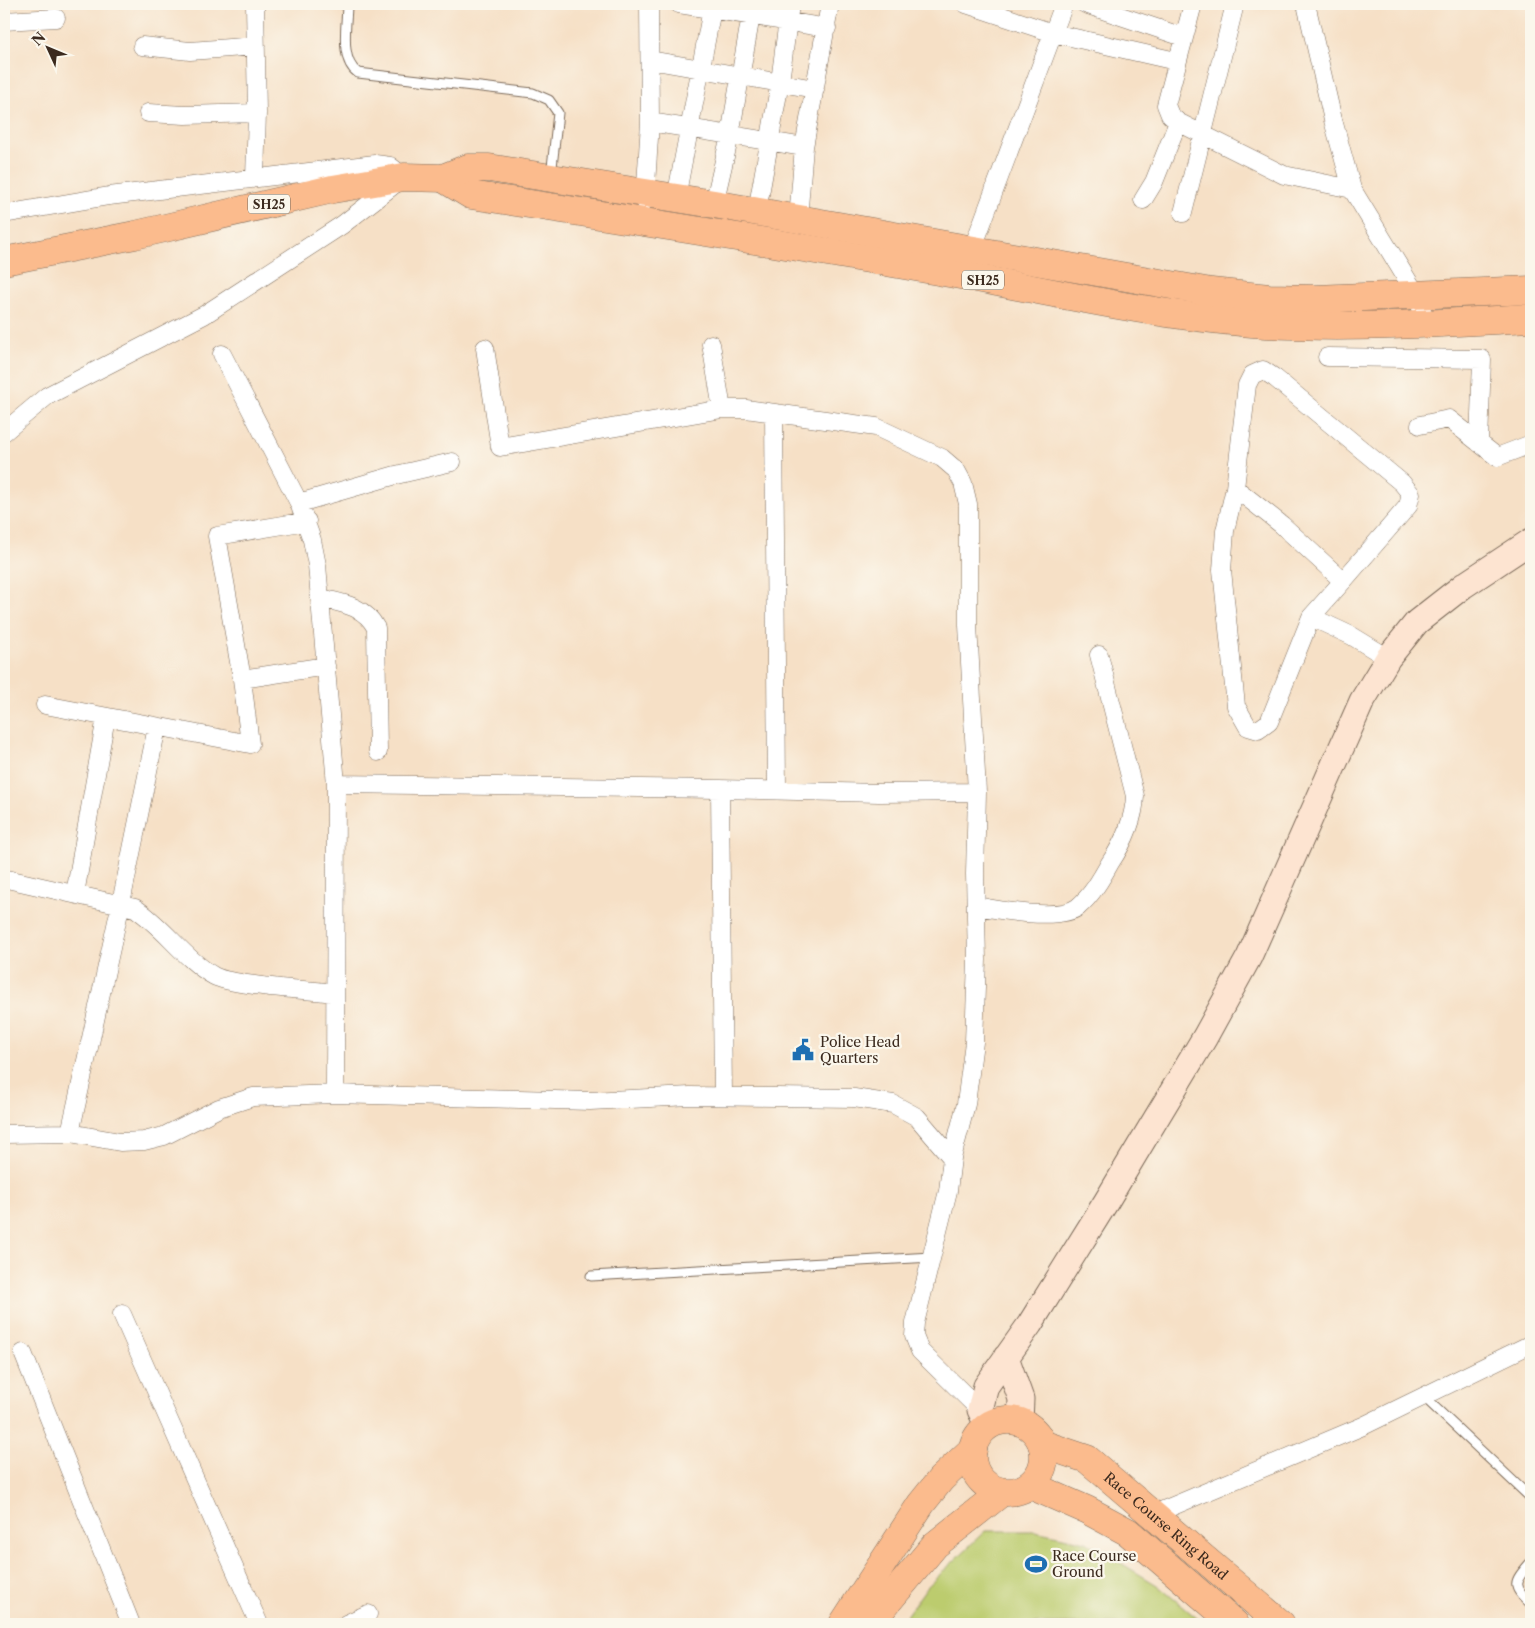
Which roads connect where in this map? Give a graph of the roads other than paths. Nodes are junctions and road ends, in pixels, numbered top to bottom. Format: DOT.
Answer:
graph roads {
  1 [pos="256,4"];
  2 [pos="347,4"];
  3 [pos="648,4"];
  4 [pos="679,4"];
  5 [pos="790,4"];
  6 [pos="830,4"];
  7 [pos="966,4"];
  8 [pos="1064,4"];
  9 [pos="1085,4"];
  10 [pos="1190,4"];
  11 [pos="1235,4"];
  12 [pos="1306,4"];
  13 [pos="713,6"];
  14 [pos="752,10"];
  15 [pos="13,15"];
  16 [pos="56,18"];
  17 [pos="787,22"];
  18 [pos="826,28"];
  19 [pos="1053,33"];
  20 [pos="1183,37"];
  21 [pos="142,46"];
  22 [pos="256,46"];
  23 [pos="650,60"];
  24 [pos="1176,61"];
  25 [pos="701,68"];
  26 [pos="740,75"];
  27 [pos="780,82"];
  28 [pos="814,89"];
  29 [pos="148,113"];
  30 [pos="257,113"];
  31 [pos="650,122"];
  32 [pos="1178,122"];
  33 [pos="689,129"];
  34 [pos="1204,134"];
  35 [pos="730,135"];
  36 [pos="770,142"];
  37 [pos="804,148"];
  38 [pos="404,177"];
  39 [pos="255,178"];
  40 [pos="1352,189"];
  41 [pos="548,192"];
  42 [pos="645,195"];
  43 [pos="676,198"];
  44 [pos="1143,200"];
  45 [pos="714,204"];
  46 [pos="757,211"];
  47 [pos="1183,213"];
  48 [pos="4,214"];
  49 [pos="798,219"];
  50 [pos="644,222"];
  51 [pos="972,250"];
  52 [pos="4,261"];
  53 [pos="1531,290"];
  54 [pos="1416,294"];
  55 [pos="1531,318"];
  56 [pos="1427,324"];
  57 [pos="711,344"];
  58 [pos="485,348"];
  59 [pos="222,354"];
  60 [pos="1327,357"];
  61 [pos="722,409"];
  62 [pos="774,413"];
  63 [pos="1420,425"];
  64 [pos="4,432"];
  65 [pos="1479,442"];
  66 [pos="1531,444"];
  67 [pos="452,462"];
  68 [pos="1235,488"];
  69 [pos="299,503"];
  70 [pos="307,521"];
  71 [pos="1531,541"];
  72 [pos="1343,581"];
  73 [pos="320,598"];
  74 [pos="1311,617"];
  75 [pos="1099,655"];
  76 [pos="1388,658"];
  77 [pos="326,666"];
  78 [pos="242,679"];
  79 [pos="45,705"];
  80 [pos="106,718"];
  81 [pos="157,727"];
  82 [pos="378,752"];
  83 [pos="336,784"];
  84 [pos="720,789"];
  85 [pos="777,790"];
  86 [pos="977,792"];
  87 [pos="8,879"];
  88 [pos="75,894"];
  89 [pos="121,903"];
  90 [pos="976,906"];
  91 [pos="335,993"];
  92 [pos="335,1094"];
  93 [pos="723,1096"];
  94 [pos="70,1133"];
  95 [pos="4,1134"];
  96 [pos="952,1158"];
  97 [pos="932,1257"];
  98 [pos="591,1276"];
  99 [pos="122,1314"];
  100 [pos="1531,1344"];
  101 [pos="23,1353"];
  102 [pos="1006,1358"];
  103 [pos="1423,1396"];
  104 [pos="984,1418"];
  105 [pos="1020,1422"];
  106 [pos="1042,1444"];
  107 [pos="973,1449"];
  108 [pos="1030,1485"];
  109 [pos="1002,1492"];
  110 [pos="1531,1498"];
  111 [pos="1154,1514"];
  112 [pos="1531,1562"];
  113 [pos="1531,1604"];
  114 [pos="368,1614"];
  115 [pos="131,1624"];
  116 [pos="259,1624"];
  117 [pos="346,1624"];
  118 [pos="843,1624"];
  119 [pos="869,1624"];
  120 [pos="1235,1624"];
  121 [pos="1281,1624"];
  1 -- 22 [label="street"];
  2 -- 41 [label="lane"];
  3 -- 23 [label="street"];
  4 -- 13 [label="street"];
  5 -- 17 [label="street"];
  6 -- 18 [label="street"];
  7 -- 19 [label="street"];
  8 -- 19 [label="street"];
  9 -- 20 [label="street"];
  10 -- 20 [label="street"];
  11 -- 34 [label="street"];
  12 -- 40 [label="street"];
  13 -- 14 [label="street"];
  13 -- 25 [label="street"];
  14 -- 17 [label="street"];
  14 -- 26 [label="street"];
  15 -- 16 [label="street"];
  17 -- 18 [label="street"];
  17 -- 27 [label="street"];
  18 -- 28 [label="street"];
  19 -- 24 [label="street"];
  19 -- 51 [label="street"];
  20 -- 24 [label="street"];
  21 -- 22 [label="street"];
  22 -- 30 [label="street"];
  23 -- 25 [label="street"];
  23 -- 31 [label="street"];
  24 -- 32 [label="street"];
  25 -- 26 [label="street"];
  25 -- 33 [label="street"];
  26 -- 27 [label="street"];
  26 -- 35 [label="street"];
  27 -- 28 [label="street"];
  27 -- 36 [label="street"];
  28 -- 37 [label="street"];
  29 -- 30 [label="street"];
  30 -- 39 [label="street"];
  31 -- 33 [label="street"];
  31 -- 42 [label="street"];
  32 -- 34 [label="street"];
  32 -- 44 [label="street"];
  33 -- 35 [label="street"];
  33 -- 43 [label="street"];
  34 -- 40 [label="street"];
  34 -- 47 [label="street"];
  35 -- 36 [label="street"];
  35 -- 45 [label="street"];
  36 -- 37 [label="street"];
  36 -- 46 [label="street"];
  37 -- 49 [label="street"];
  38 -- 39 [label="street"];
  38 -- 41 [label="main road, SH25"];
  38 -- 52 [label="main road, SH25"];
  38 -- 64 [label="street"];
  39 -- 48 [label="street"];
  40 -- 54 [label="street"];
  41 -- 42 [label="main road, SH25"];
  41 -- 50 [label="main road, SH25"];
  42 -- 43 [label="main road, SH25"];
  42 -- 50 [label="street"];
  43 -- 45 [label="main road, SH25"];
  45 -- 46 [label="main road, SH25"];
  46 -- 49 [label="main road, SH25"];
  49 -- 51 [label="main road, SH25"];
  50 -- 56 [label="main road, SH25"];
  51 -- 54 [label="main road, SH25"];
  53 -- 54 [label="main road, SH25"];
  54 -- 56 [label="street"];
  55 -- 56 [label="main road, SH25"];
  57 -- 61 [label="street"];
  58 -- 61 [label="street"];
  59 -- 69 [label="street"];
  60 -- 65 [label="street"];
  61 -- 62 [label="street"];
  62 -- 85 [label="street"];
  62 -- 86 [label="street"];
  63 -- 65 [label="street"];
  65 -- 66 [label="street"];
  67 -- 69 [label="street"];
  68 -- 72 [label="street"];
  68 -- 72 [label="street"];
  68 -- 74 [label="street"];
  69 -- 70 [label="street"];
  70 -- 73 [label="street"];
  70 -- 78 [label="street"];
  71 -- 76 [label="street"];
  72 -- 74 [label="street"];
  73 -- 77 [label="street"];
  73 -- 82 [label="street"];
  74 -- 76 [label="street"];
  75 -- 90 [label="street"];
  76 -- 102 [label="street"];
  77 -- 78 [label="street"];
  77 -- 83 [label="street"];
  78 -- 81 [label="street"];
  79 -- 80 [label="street"];
  80 -- 81 [label="street"];
  80 -- 88 [label="street"];
  81 -- 89 [label="street"];
  83 -- 84 [label="street"];
  83 -- 91 [label="street"];
  84 -- 85 [label="street"];
  84 -- 93 [label="street"];
  85 -- 86 [label="street"];
  86 -- 90 [label="street"];
  87 -- 88 [label="street"];
  88 -- 89 [label="street"];
  89 -- 91 [label="street"];
  89 -- 94 [label="street"];
  90 -- 96 [label="street"];
  91 -- 92 [label="street"];
  92 -- 93 [label="street"];
  92 -- 94 [label="street"];
  93 -- 96 [label="street"];
  94 -- 95 [label="street"];
  96 -- 97 [label="street"];
  97 -- 98 [label="lane"];
  97 -- 104 [label="street"];
  99 -- 116 [label="street"];
  100 -- 103 [label="street"];
  101 -- 115 [label="street"];
  102 -- 104 [label="street"];
  102 -- 105 [label="street"];
  103 -- 110 [label="lane"];
  103 -- 111 [label="street"];
  104 -- 105 [label="main road"];
  104 -- 107 [label="main road"];
  105 -- 106 [label="main road"];
  106 -- 108 [label="main road"];
  106 -- 111 [label="main road, Race Course Ring Road"];
  107 -- 109 [label="main road"];
  107 -- 118 [label="main road"];
  108 -- 109 [label="main road"];
  108 -- 120 [label="main road"];
  109 -- 119 [label="main road"];
  111 -- 121 [label="main road, Race Course Ring Road"];
  112 -- 113 [label="lane"];
  114 -- 117 [label="street"];
}
